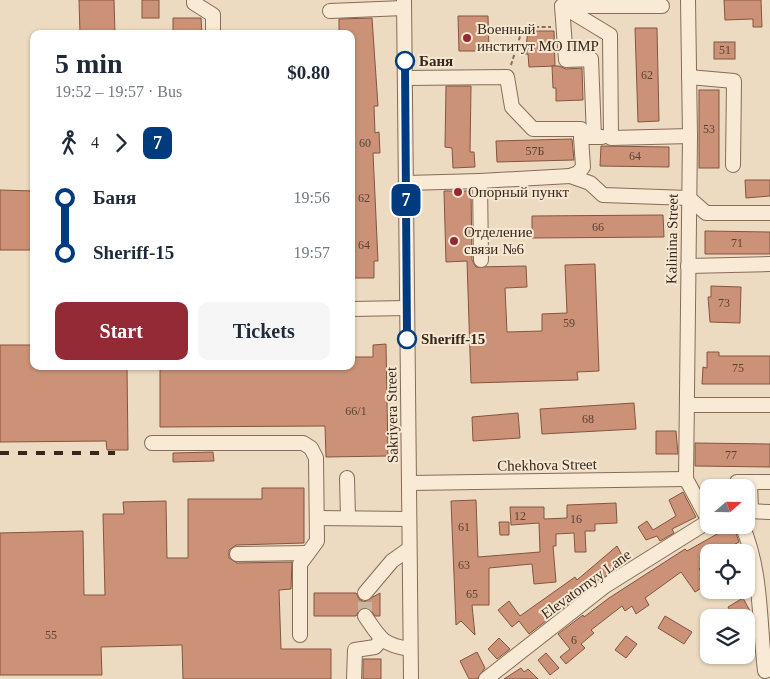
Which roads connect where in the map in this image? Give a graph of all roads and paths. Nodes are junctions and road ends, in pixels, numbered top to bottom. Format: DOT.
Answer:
graph roads {
  1 [pos="194,0"];
  2 [pos="688,0"];
  3 [pos="562,3"];
  4 [pos="404,4"];
  5 [pos="662,6"];
  6 [pos="330,11"];
  7 [pos="564,26"];
  8 [pos="213,30"];
  9 [pos="507,76"];
  10 [pos="689,76"];
  11 [pos="405,78"];
  12 [pos="690,136"];
  13 [pos="588,137"];
  14 [pos="611,138"];
  15 [pos="733,165"];
  16 [pos="570,176"];
  17 [pos="480,181"];
  18 [pos="406,183"];
  19 [pos="689,198"];
  20 [pos="770,213"];
  21 [pos="481,260"];
  22 [pos="770,264"];
  23 [pos="688,266"];
  24 [pos="355,308"];
  25 [pos="407,308"];
  26 [pos="688,405"];
  27 [pos="770,405"];
  28 [pos="152,443"];
  29 [pos="347,478"];
  30 [pos="686,479"];
  31 [pos="755,482"];
  32 [pos="770,482"];
  33 [pos="409,483"];
  34 [pos="700,505"];
  35 [pos="755,511"];
  36 [pos="770,512"];
  37 [pos="317,518"];
  38 [pos="348,518"];
  39 [pos="409,519"];
  40 [pos="700,527"];
  41 [pos="745,534"];
  42 [pos="409,549"];
  43 [pos="308,553"];
  44 [pos="237,554"];
  45 [pos="365,593"];
  46 [pos="365,616"];
  47 [pos="300,635"];
  48 [pos="381,640"];
  49 [pos="410,649"];
  50 [pos="770,669"];
  51 [pos="354,679"];
  52 [pos="410,679"];
  53 [pos="486,679"];
  1 -- 8 [label="street"];
  2 -- 10 [label="street, Kalinina Street"];
  3 -- 5 [label="street"];
  3 -- 7 [label="street"];
  3 -- 14 [label="street"];
  4 -- 6 [label="street"];
  4 -- 11 [label="street, Sakriyera Street"];
  7 -- 9 [label="path"];
  7 -- 13 [label="street"];
  9 -- 11 [label="street"];
  9 -- 13 [label="street"];
  10 -- 12 [label="street, Kalinina Street"];
  10 -- 15 [label="street"];
  11 -- 18 [label="street, Sakriyera Street"];
  12 -- 14 [label="street"];
  12 -- 19 [label="street, Kalinina Street"];
  13 -- 14 [label="street"];
  13 -- 16 [label="street"];
  16 -- 17 [label="street"];
  16 -- 19 [label="street"];
  17 -- 18 [label="street"];
  17 -- 21 [label="street"];
  18 -- 25 [label="street, Sakriyera Street"];
  19 -- 20 [label="street"];
  19 -- 23 [label="street, Kalinina Street"];
  22 -- 23 [label="street"];
  23 -- 26 [label="street, Kalinina Street"];
  24 -- 25 [label="street"];
  25 -- 33 [label="street, Sakriyera Street"];
  26 -- 27 [label="street"];
  26 -- 30 [label="street, Kalinina Street"];
  28 -- 37 [label="street"];
  29 -- 38 [label="street"];
  30 -- 33 [label="street, Chekhova Street"];
  30 -- 34 [label="street"];
  31 -- 32 [label="street"];
  33 -- 39 [label="street, Sakriyera Street"];
  35 -- 36 [label="street"];
  37 -- 38 [label="street"];
  37 -- 43 [label="street"];
  38 -- 39 [label="street"];
  39 -- 42 [label="street, Sakriyera Street"];
  40 -- 53 [label="street, Elevatornyy Lane"];
  41 -- 50 [label="street"];
  42 -- 45 [label="street"];
  42 -- 49 [label="street, Sakriyera Street"];
  43 -- 44 [label="street"];
  43 -- 47 [label="street"];
  46 -- 48 [label="street"];
  48 -- 49 [label="street"];
  48 -- 51 [label="street"];
  49 -- 52 [label="street, Sakriyera Street"];
}
